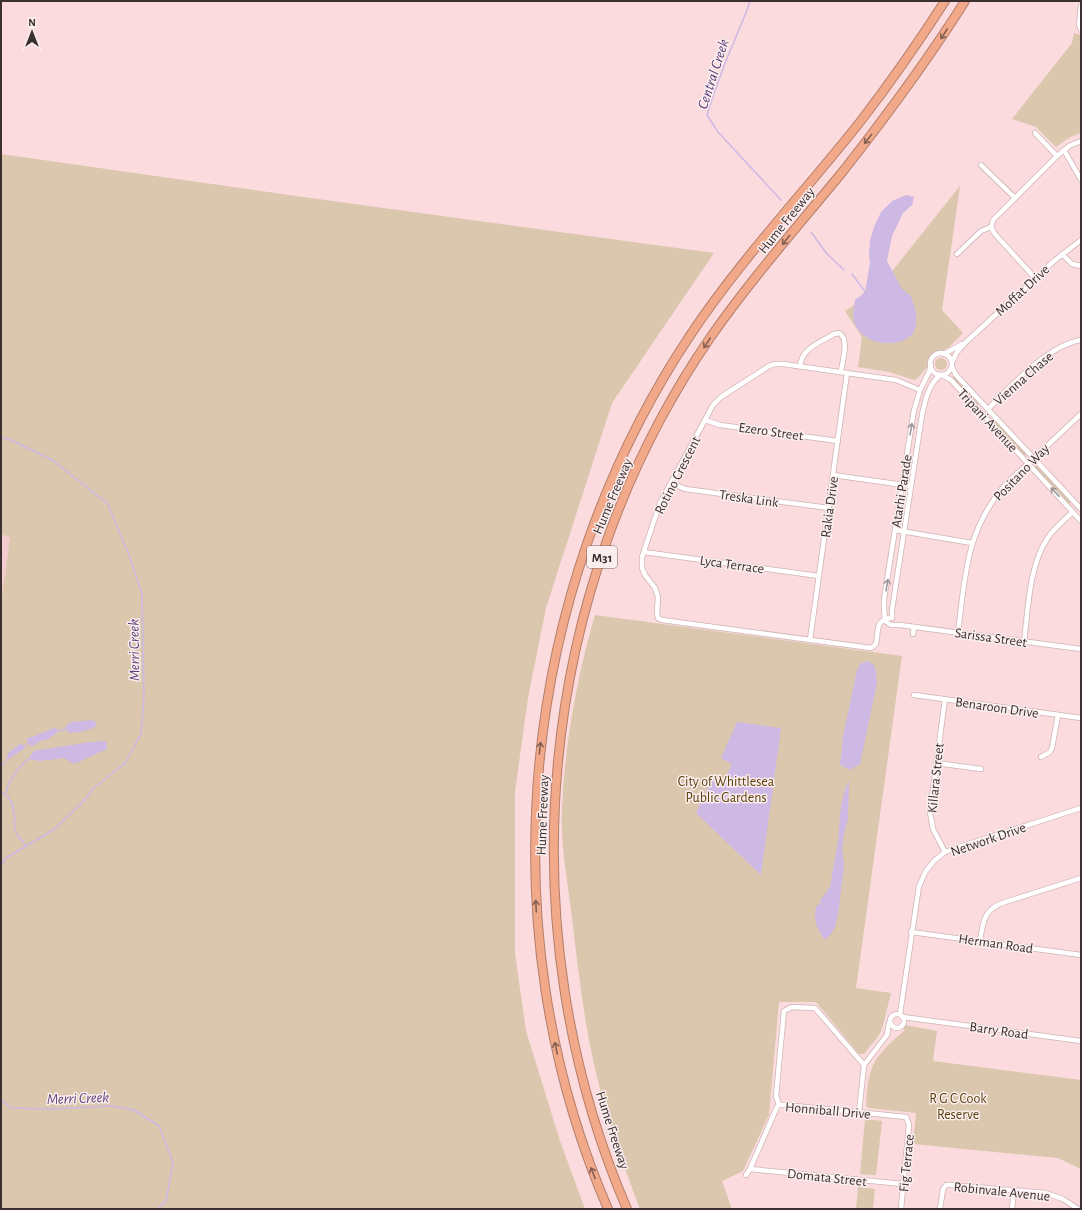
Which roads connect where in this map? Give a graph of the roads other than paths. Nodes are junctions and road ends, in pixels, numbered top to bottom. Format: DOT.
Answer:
graph roads {
  1 [pos="945,1"];
  2 [pos="965,1"];
  3 [pos="1081,6"];
  4 [pos="1081,30"];
  5 [pos="1035,133"];
  6 [pos="1081,140"];
  7 [pos="1064,150"];
  8 [pos="1057,156"];
  9 [pos="981,165"];
  10 [pos="1081,180"];
  11 [pos="1014,198"];
  12 [pos="991,227"];
  13 [pos="1081,240"];
  14 [pos="957,254"];
  15 [pos="1062,254"];
  16 [pos="1081,266"];
  17 [pos="1035,278"];
  18 [pos="1081,340"];
  19 [pos="966,342"];
  20 [pos="944,354"];
  21 [pos="930,365"];
  22 [pos="952,365"];
  23 [pos="800,366"];
  24 [pos="841,372"];
  25 [pos="847,373"];
  26 [pos="941,375"];
  27 [pos="920,390"];
  28 [pos="988,409"];
  29 [pos="1081,414"];
  30 [pos="706,420"];
  31 [pos="838,440"];
  32 [pos="1033,458"];
  33 [pos="1028,463"];
  34 [pos="833,475"];
  35 [pos="671,483"];
  36 [pos="902,484"];
  37 [pos="911,486"];
  38 [pos="1080,507"];
  39 [pos="829,508"];
  40 [pos="1073,512"];
  41 [pos="1081,521"];
  42 [pos="895,530"];
  43 [pos="904,532"];
  44 [pos="972,542"];
  45 [pos="644,552"];
  46 [pos="819,576"];
  47 [pos="892,618"];
  48 [pos="886,621"];
  49 [pos="900,625"];
  50 [pos="914,627"];
  51 [pos="958,633"];
  52 [pos="913,634"];
  53 [pos="810,640"];
  54 [pos="1024,642"];
  55 [pos="1081,649"];
  56 [pos="914,695"];
  57 [pos="945,700"];
  58 [pos="1058,715"];
  59 [pos="1081,718"];
  60 [pos="1041,757"];
  61 [pos="936,763"];
  62 [pos="981,769"];
  63 [pos="1081,808"];
  64 [pos="945,852"];
  65 [pos="1081,878"];
  66 [pos="911,932"];
  67 [pos="980,941"];
  68 [pos="1081,954"];
  69 [pos="901,1015"];
  70 [pos="917,1019"];
  71 [pos="889,1023"];
  72 [pos="904,1024"];
  73 [pos="899,1028"];
  74 [pos="887,1036"];
  75 [pos="1081,1041"];
  76 [pos="864,1065"];
  77 [pos="779,1105"];
  78 [pos="859,1112"];
  79 [pos="906,1117"];
  80 [pos="750,1169"];
  81 [pos="746,1175"];
  82 [pos="904,1184"];
  83 [pos="1014,1190"];
  84 [pos="608,1209"];
  85 [pos="628,1209"];
  86 [pos="901,1209"];
  87 [pos="940,1209"];
  88 [pos="1012,1209"];
  89 [pos="1078,1209"];
  84 -- 1 [label="highway, Hume Freeway / M31, one-way"];
  2 -- 85 [label="highway, Hume Freeway / M31, one-way"];
  3 -- 4 [label="street"];
  5 -- 8 [label="street"];
  6 -- 7 [label="street"];
  7 -- 8 [label="street"];
  7 -- 10 [label="street"];
  8 -- 11 [label="street"];
  9 -- 11 [label="street"];
  11 -- 12 [label="street"];
  12 -- 14 [label="street"];
  12 -- 17 [label="street"];
  13 -- 15 [label="street, Moffat Drive"];
  15 -- 16 [label="street"];
  15 -- 17 [label="street, Moffat Drive"];
  17 -- 19 [label="street, Moffat Drive"];
  18 -- 28 [label="street, Vienna Chase"];
  19 -- 20 [label="street, Moffat Drive"];
  19 -- 22 [label="street, Moffat Drive"];
  20 -- 21 [label="street"];
  20 -- 22 [label="street"];
  21 -- 26 [label="street"];
  21 -- 27 [label="street, Atarhi Parade"];
  22 -- 26 [label="street"];
  22 -- 28 [label="street, Tripani Avenue"];
  23 -- 24 [label="street, Rotino Crescent"];
  23 -- 24 [label="street"];
  23 -- 30 [label="street, Rotino Crescent"];
  24 -- 25 [label="street, Rotino Crescent"];
  25 -- 27 [label="street, Rotino Crescent"];
  25 -- 31 [label="street, Rakia Drive"];
  26 -- 33 [label="street, Tripani Avenue"];
  26 -- 37 [label="street, Atarhi Parade"];
  36 -- 27 [label="street, Atarhi Parade, one-way"];
  28 -- 32 [label="street, Tripani Avenue"];
  29 -- 32 [label="street, Positano Way"];
  30 -- 31 [label="street, Ezero Street"];
  30 -- 35 [label="street, Rotino Crescent"];
  31 -- 34 [label="street, Rakia Drive"];
  32 -- 33 [label="street, Positano Way"];
  32 -- 38 [label="street, Tripani Avenue"];
  40 -- 33 [label="street, Tripani Avenue, one-way"];
  33 -- 44 [label="street, Positano Way"];
  34 -- 36 [label="street"];
  34 -- 39 [label="street, Rakia Drive"];
  35 -- 39 [label="street, Treska Link"];
  35 -- 45 [label="street, Rotino Crescent"];
  36 -- 37 [label="street"];
  36 -- 42 [label="street, Atarhi Parade"];
  37 -- 43 [label="street, Atarhi Parade"];
  39 -- 46 [label="street, Rakia Drive"];
  40 -- 41 [label="street, Tripani Avenue"];
  40 -- 54 [label="street"];
  42 -- 43 [label="street"];
  48 -- 42 [label="street, Atarhi Parade, one-way"];
  43 -- 44 [label="street"];
  43 -- 47 [label="street, Atarhi Parade"];
  44 -- 51 [label="street, Positano Way"];
  45 -- 46 [label="street, Lyca Terrace"];
  45 -- 53 [label="street, Rotino Crescent"];
  46 -- 53 [label="street, Rakia Drive"];
  47 -- 48 [label="street"];
  47 -- 49 [label="street"];
  48 -- 49 [label="street, Sarissa Street"];
  48 -- 53 [label="street, Rotino Crescent"];
  49 -- 50 [label="street, Sarissa Street"];
  50 -- 51 [label="street, Sarissa Street"];
  50 -- 52 [label="street"];
  51 -- 54 [label="street, Sarissa Street"];
  54 -- 55 [label="street, Sarissa Street"];
  56 -- 57 [label="street, Benaroon Drive"];
  57 -- 58 [label="street, Benaroon Drive"];
  57 -- 61 [label="street, Killara Street"];
  58 -- 59 [label="street, Benaroon Drive"];
  58 -- 60 [label="street"];
  61 -- 62 [label="street"];
  61 -- 64 [label="street, Killara Street"];
  63 -- 64 [label="street, Network Drive"];
  64 -- 66 [label="street, Network Drive"];
  65 -- 67 [label="street"];
  66 -- 67 [label="street, Herman Road"];
  66 -- 69 [label="street, Network Drive"];
  67 -- 68 [label="street, Herman Road"];
  69 -- 70 [label="street, Barry Road"];
  69 -- 71 [label="street"];
  69 -- 72 [label="street"];
  70 -- 72 [label="street, Barry Road"];
  70 -- 75 [label="street, Barry Road"];
  71 -- 73 [label="street"];
  71 -- 74 [label="street"];
  72 -- 73 [label="street"];
  73 -- 74 [label="street"];
  74 -- 76 [label="street"];
  76 -- 77 [label="street"];
  76 -- 78 [label="street"];
  77 -- 78 [label="street, Honniball Drive"];
  77 -- 80 [label="street, Honniball Drive"];
  78 -- 79 [label="street, Honniball Drive"];
  79 -- 82 [label="street, Fig Terrace"];
  80 -- 81 [label="street, Honniball Drive"];
  80 -- 82 [label="street, Domata Street"];
  82 -- 86 [label="street, Fig Terrace"];
  83 -- 87 [label="street, Robinvale Avenue"];
  83 -- 88 [label="street"];
  83 -- 89 [label="street, Robinvale Avenue"];
}
